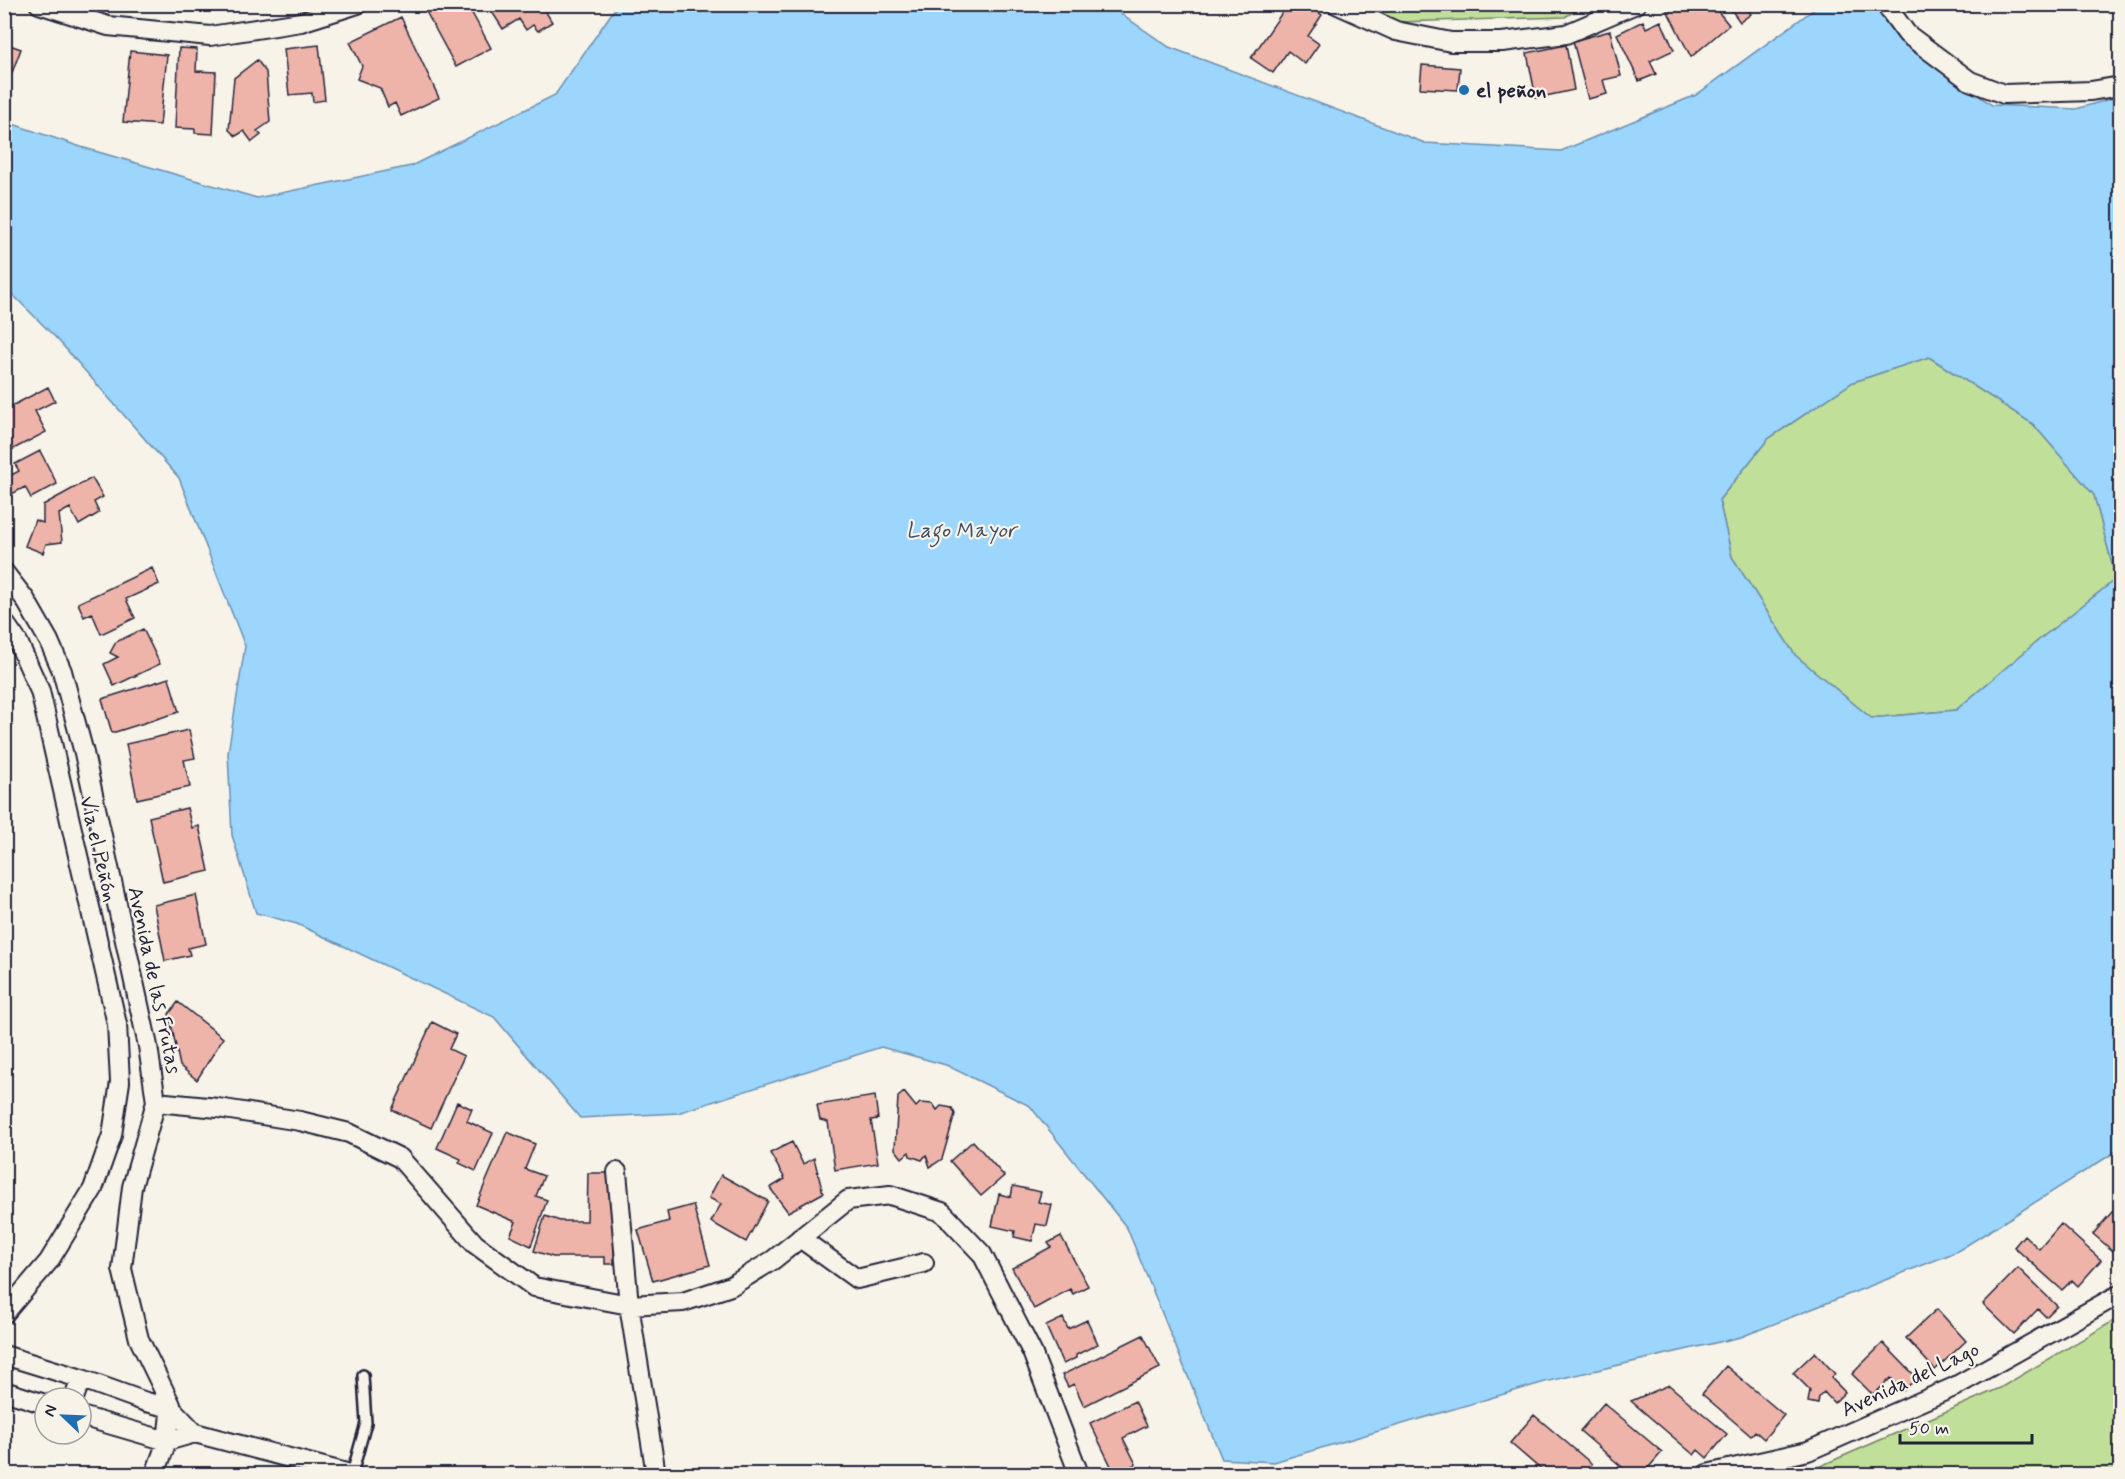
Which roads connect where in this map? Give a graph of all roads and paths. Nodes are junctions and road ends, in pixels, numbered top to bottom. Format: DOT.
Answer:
graph roads {
  1 [pos="39,4"];
  2 [pos="358,4"];
  3 [pos="1336,4"];
  4 [pos="1636,4"];
  5 [pos="1885,4"];
  6 [pos="2121,86"];
  7 [pos="4,572"];
  8 [pos="4,622"];
  9 [pos="156,1102"];
  10 [pos="617,1172"];
  11 [pos="800,1238"];
  12 [pos="924,1263"];
  13 [pos="2121,1294"];
  14 [pos="629,1305"];
  15 [pos="4,1314"];
  16 [pos="4,1355"];
  17 [pos="363,1375"];
  18 [pos="81,1379"];
  19 [pos="78,1386"];
  20 [pos="4,1391"];
  21 [pos="33,1400"];
  22 [pos="171,1408"];
  23 [pos="93,1420"];
  24 [pos="195,1433"];
  25 [pos="167,1441"];
  26 [pos="155,1474"];
  27 [pos="351,1474"];
  28 [pos="656,1474"];
  29 [pos="1080,1474"];
  30 [pos="1707,1474"];
  1 -- 2 [label="street"];
  3 -- 4 [label="street"];
  5 -- 6 [label="street"];
  7 -- 9 [label="street, Avenida de las Frutas"];
  8 -- 15 [label="street, Vía el Peñón"];
  9 -- 14 [label="street"];
  9 -- 22 [label="street, Avenida de las Frutas"];
  10 -- 14 [label="street"];
  11 -- 12 [label="street"];
  11 -- 14 [label="street"];
  11 -- 29 [label="street"];
  13 -- 30 [label="street, Avenida del Lago"];
  14 -- 28 [label="street"];
  16 -- 18 [label="street"];
  17 -- 27 [label="lane"];
  18 -- 19 [label="street"];
  18 -- 22 [label="street"];
  20 -- 21 [label="street"];
  22 -- 24 [label="street"];
  22 -- 25 [label="street"];
  23 -- 25 [label="street"];
  24 -- 25 [label="street"];
  24 -- 27 [label="street"];
  25 -- 26 [label="street"];
}
